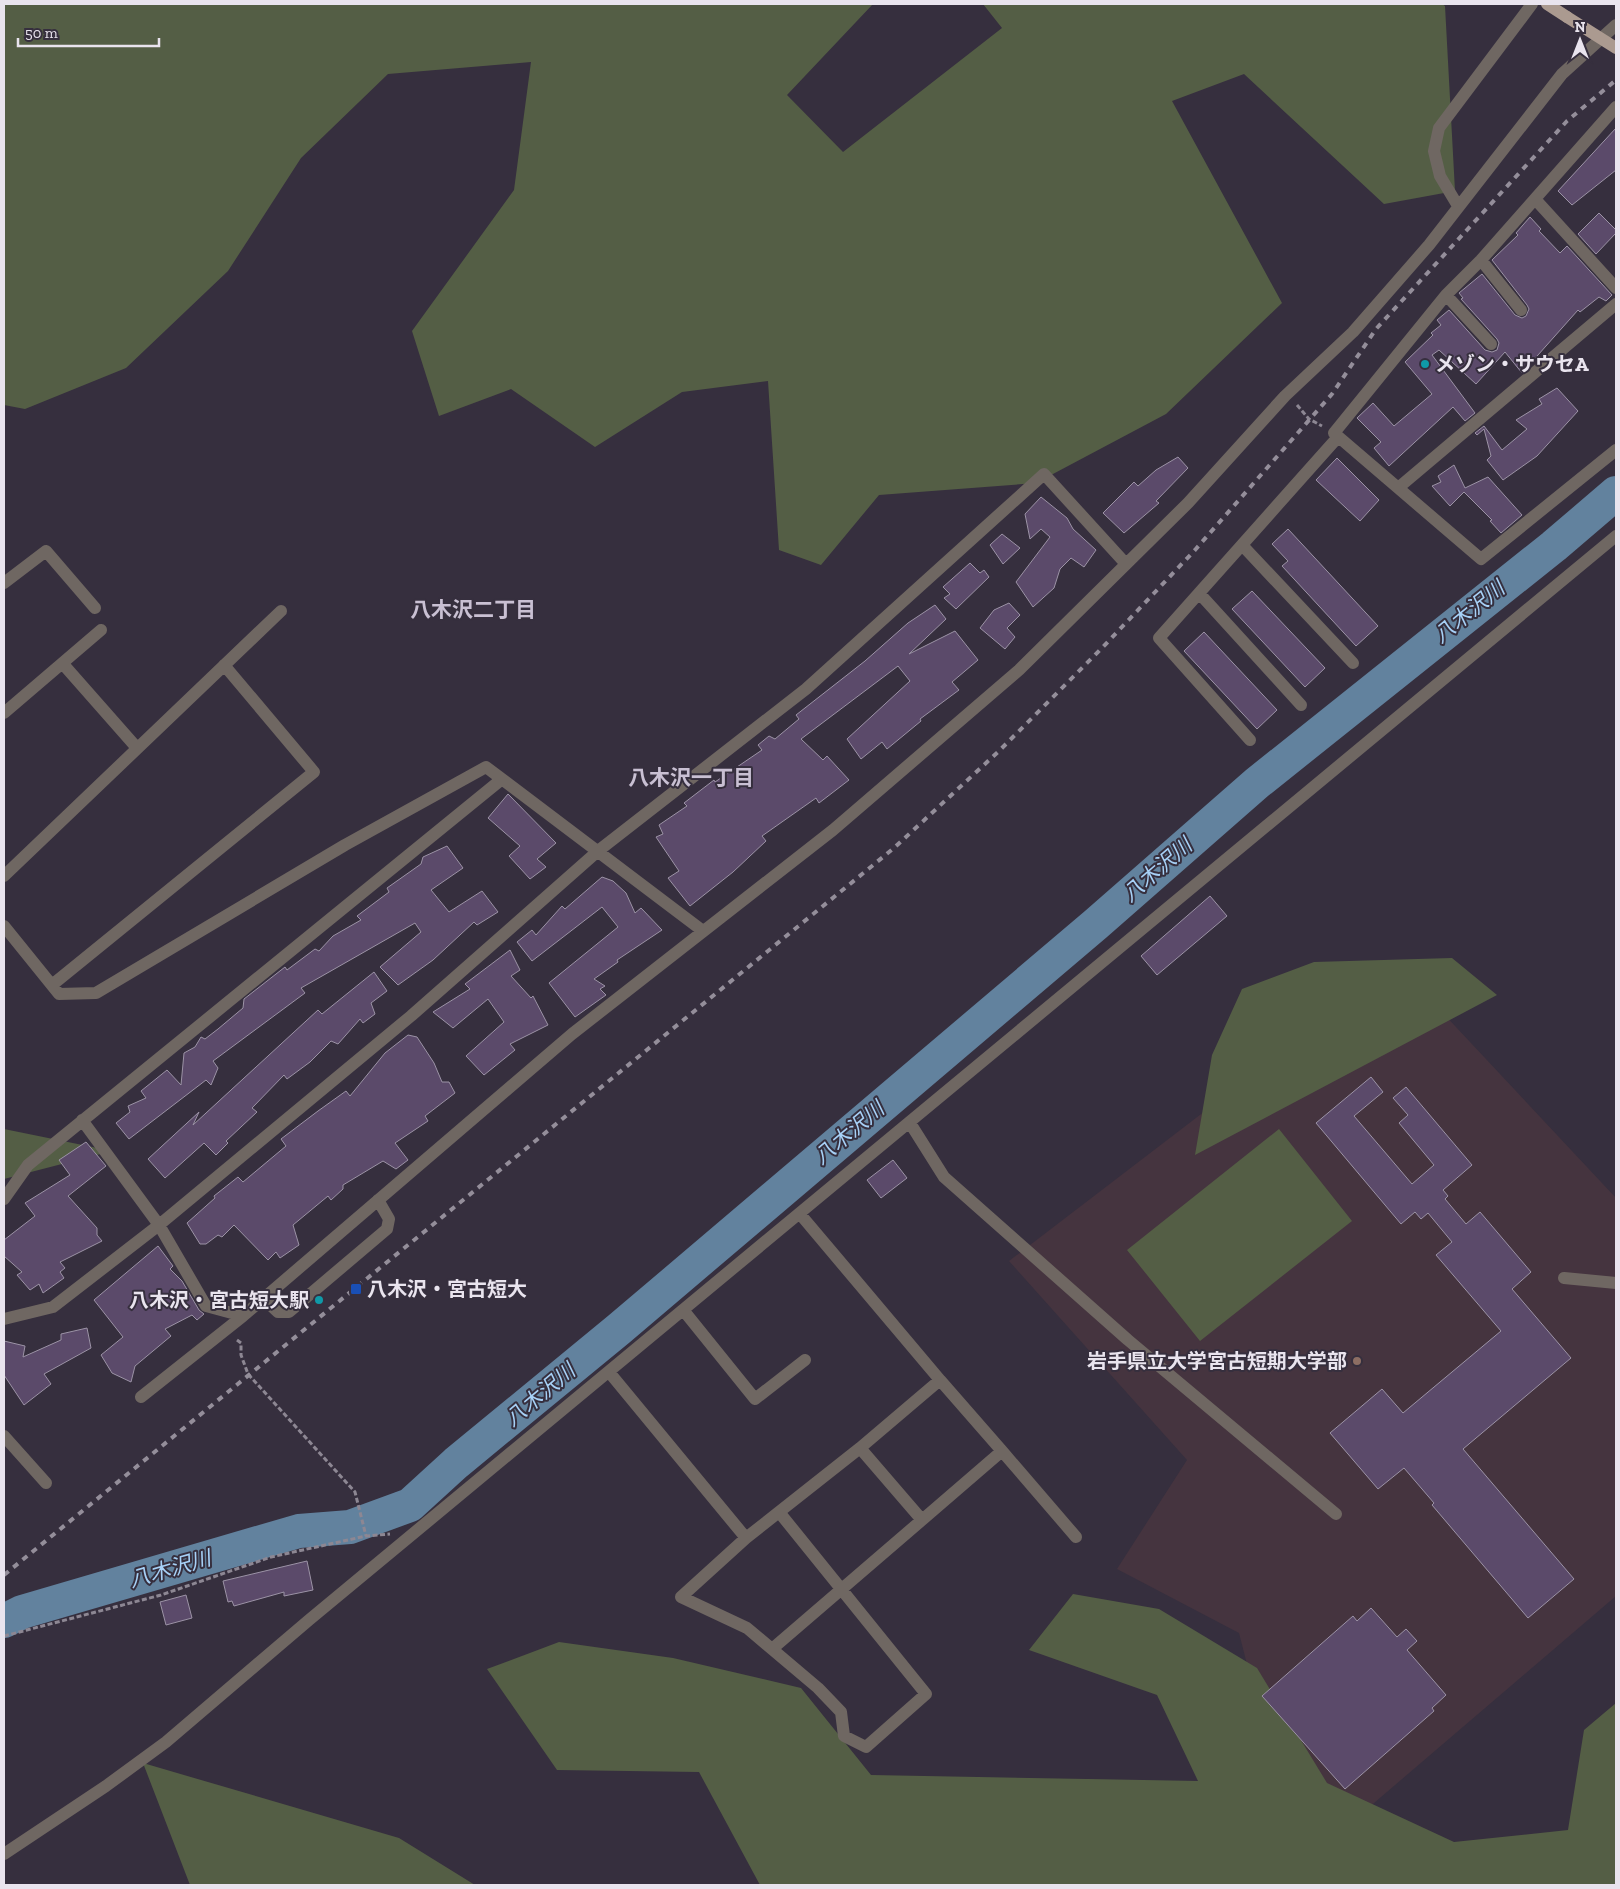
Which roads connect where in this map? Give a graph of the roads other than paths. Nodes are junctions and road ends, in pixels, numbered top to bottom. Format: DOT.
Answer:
graph roads {
  1 [pos="1532,4"];
  2 [pos="1547,4"];
  3 [pos="1616,25"];
  4 [pos="1616,48"];
  5 [pos="1616,107"];
  6 [pos="1535,199"];
  7 [pos="1458,206"];
  8 [pos="1481,260"];
  9 [pos="1616,288"];
  10 [pos="1446,295"];
  11 [pos="1616,304"];
  12 [pos="1521,310"];
  13 [pos="1491,344"];
  14 [pos="1336,435"];
  15 [pos="1616,450"];
  16 [pos="1398,488"];
  17 [pos="1616,536"];
  18 [pos="1242,545"];
  19 [pos="1126,564"];
  20 [pos="4,584"];
  21 [pos="1199,593"];
  22 [pos="95,608"];
  23 [pos="280,611"];
  24 [pos="101,630"];
  25 [pos="1352,663"];
  26 [pos="63,664"];
  27 [pos="224,665"];
  28 [pos="1301,705"];
  29 [pos="4,713"];
  30 [pos="1250,740"];
  31 [pos="137,748"];
  32 [pos="502,779"];
  33 [pos="598,851"];
  34 [pos="4,876"];
  35 [pos="4,926"];
  36 [pos="703,931"];
  37 [pos="52,985"];
  38 [pos="82,1120"];
  39 [pos="910,1124"];
  40 [pos="4,1199"];
  41 [pos="378,1200"];
  42 [pos="800,1214"];
  43 [pos="159,1225"];
  44 [pos="1564,1278"];
  45 [pos="1616,1283"];
  46 [pos="263,1298"];
  47 [pos="684,1310"];
  48 [pos="243,1316"];
  49 [pos="4,1319"];
  50 [pos="805,1360"];
  51 [pos="609,1372"];
  52 [pos="940,1380"];
  53 [pos="141,1397"];
  54 [pos="4,1436"];
  55 [pos="860,1448"];
  56 [pos="1002,1451"];
  57 [pos="46,1483"];
  58 [pos="779,1512"];
  59 [pos="1336,1514"];
  60 [pos="922,1520"];
  61 [pos="1076,1537"];
  62 [pos="746,1538"];
  63 [pos="842,1589"];
  64 [pos="772,1649"];
  65 [pos="6,1848"];
  1 -- 7 [label="street"];
  2 -- 4 [label="main road, bridge"];
  3 -- 7 [label="street"];
  5 -- 6 [label="street"];
  6 -- 8 [label="street"];
  6 -- 9 [label="street"];
  7 -- 19 [label="street"];
  8 -- 10 [label="street"];
  8 -- 12 [label="street"];
  10 -- 13 [label="street"];
  10 -- 14 [label="street"];
  11 -- 16 [label="street"];
  14 -- 16 [label="street"];
  14 -- 18 [label="street"];
  15 -- 16 [label="street"];
  17 -- 39 [label="street"];
  18 -- 21 [label="street"];
  18 -- 25 [label="street"];
  19 -- 33 [label="street"];
  19 -- 36 [label="street"];
  20 -- 22 [label="street"];
  21 -- 28 [label="street"];
  21 -- 30 [label="street"];
  23 -- 27 [label="street"];
  24 -- 26 [label="street"];
  26 -- 29 [label="street"];
  26 -- 31 [label="street"];
  27 -- 31 [label="street"];
  27 -- 37 [label="street"];
  31 -- 34 [label="street"];
  32 -- 33 [label="street"];
  32 -- 37 [label="street"];
  32 -- 38 [label="street"];
  33 -- 36 [label="street"];
  33 -- 43 [label="street"];
  35 -- 37 [label="street"];
  36 -- 41 [label="street"];
  38 -- 40 [label="street"];
  38 -- 43 [label="street"];
  39 -- 42 [label="street"];
  39 -- 59 [label="street"];
  41 -- 46 [label="street"];
  41 -- 46 [label="street"];
  42 -- 47 [label="street"];
  42 -- 52 [label="street"];
  43 -- 48 [label="street"];
  43 -- 49 [label="street"];
  44 -- 45 [label="street"];
  46 -- 48 [label="street"];
  47 -- 50 [label="street"];
  47 -- 51 [label="street"];
  48 -- 53 [label="street"];
  51 -- 62 [label="street"];
  51 -- 65 [label="street"];
  52 -- 55 [label="street"];
  52 -- 56 [label="street"];
  54 -- 57 [label="street"];
  55 -- 58 [label="street"];
  55 -- 60 [label="street"];
  56 -- 60 [label="street"];
  56 -- 61 [label="street"];
  58 -- 62 [label="street"];
  58 -- 63 [label="street"];
  60 -- 63 [label="street"];
  62 -- 64 [label="street"];
  63 -- 64 [label="street"];
  63 -- 64 [label="street"];
}
